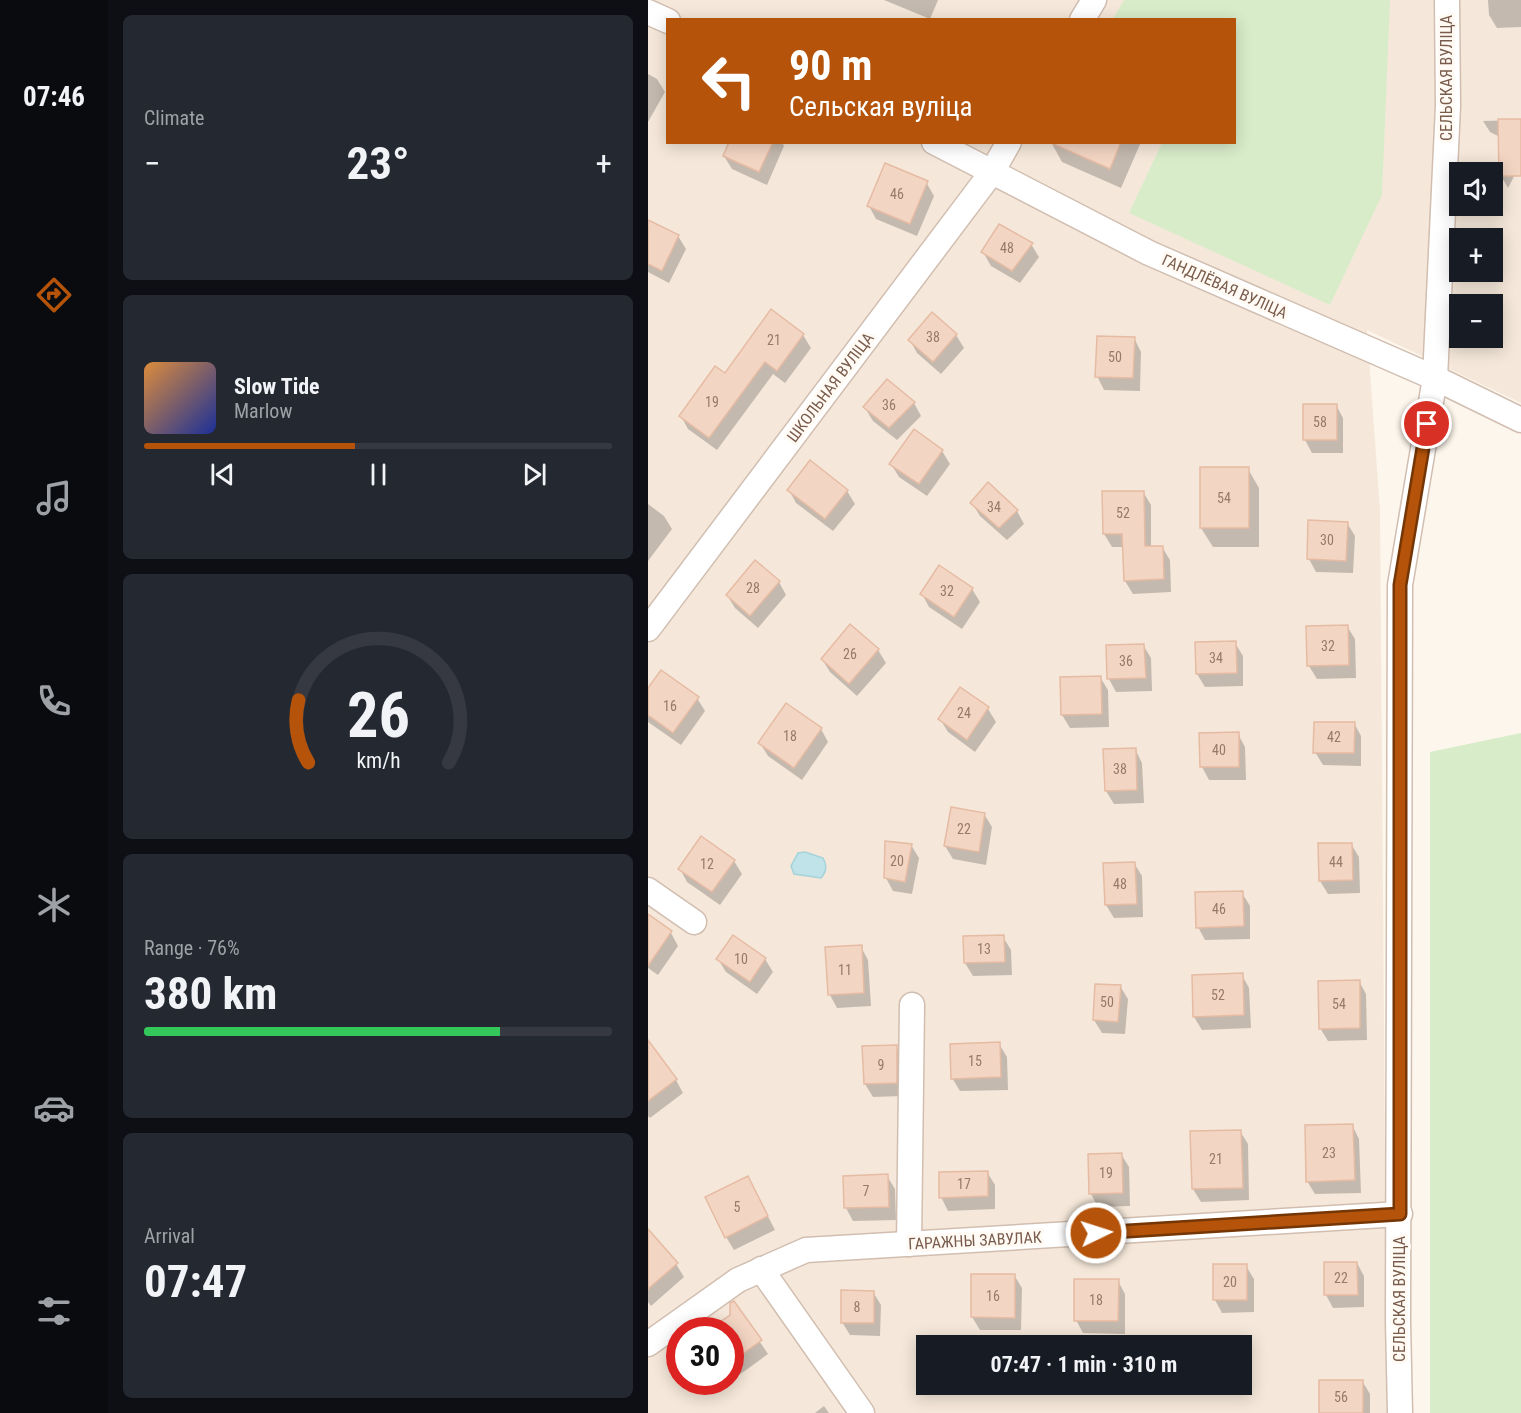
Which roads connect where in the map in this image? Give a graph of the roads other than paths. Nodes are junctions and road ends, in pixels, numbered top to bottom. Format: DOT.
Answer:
graph roads {
  1 [pos="1094,0"];
  2 [pos="1447,0"];
  3 [pos="648,12"];
  4 [pos="1083,18"];
  5 [pos="666,20"];
  6 [pos="938,144"];
  7 [pos="1008,144"];
  8 [pos="992,172"];
  9 [pos="1435,378"];
  10 [pos="1521,420"];
  11 [pos="648,629"];
  12 [pos="648,890"];
  13 [pos="694,922"];
  14 [pos="912,1005"];
  15 [pos="1400,1214"];
  16 [pos="909,1244"];
  17 [pos="761,1269"];
  18 [pos="648,1344"];
  19 [pos="862,1413"];
  20 [pos="1400,1413"];
  1 -- 4 [label="street"];
  2 -- 9 [label="street, СЕЛЬСКАЯ ВУЛІЦА"];
  3 -- 5 [label="street"];
  6 -- 8 [label="street, ГАНДЛЁВАЯ ВУЛІЦА"];
  7 -- 8 [label="street, ШКОЛЬНАЯ ВУЛІЦА"];
  8 -- 9 [label="street, ГАНДЛЁВАЯ ВУЛІЦА"];
  8 -- 11 [label="street, ШКОЛЬНАЯ ВУЛІЦА"];
  9 -- 10 [label="street, ГАНДЛЁВАЯ ВУЛІЦА"];
  9 -- 15 [label="street, СЕЛЬСКАЯ ВУЛІЦА"];
  12 -- 13 [label="street"];
  14 -- 16 [label="street"];
  15 -- 16 [label="street, ГАРАЖНЫ ЗАВУЛАК"];
  15 -- 20 [label="street, СЕЛЬСКАЯ ВУЛІЦА"];
  16 -- 17 [label="street, ГАРАЖНЫ ЗАВУЛАК"];
  17 -- 18 [label="street, ГАРАЖНЫ ЗАВУЛАК"];
  17 -- 19 [label="street"];
}
